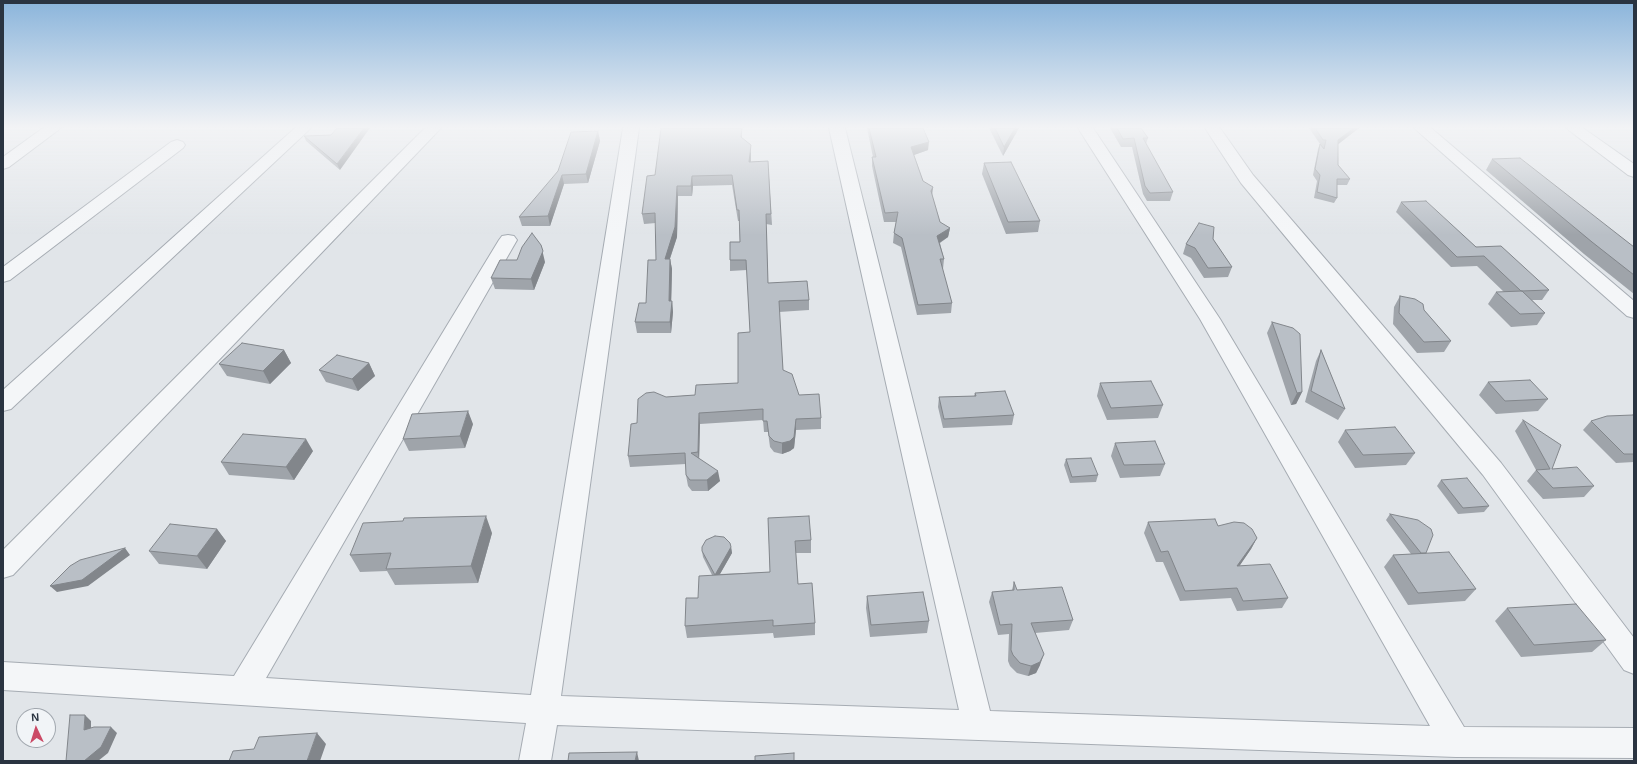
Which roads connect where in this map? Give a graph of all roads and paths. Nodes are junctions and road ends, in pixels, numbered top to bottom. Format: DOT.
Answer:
graph roads {
  1 [pos="152,164"];
  2 [pos="265,164"];
  3 [pos="399,164"];
  4 [pos="626,164"];
  5 [pos="845,164"];
  6 [pos="1108,164"];
  7 [pos="1236,164"];
  8 [pos="1462,164"];
  9 [pos="1622,164"];
  10 [pos="1634,172"];
  11 [pos="508,240"];
  12 [pos="3,276"];
  13 [pos="1634,312"];
  14 [pos="3,403"];
  15 [pos="3,567"];
  16 [pos="1634,661"];
  17 [pos="3,676"];
  18 [pos="242,691"];
  19 [pos="544,710"];
  20 [pos="978,725"];
  21 [pos="1456,742"];
  22 [pos="1634,743"];
  23 [pos="535,761"];
  1 -- 12 [label="street"];
  2 -- 14 [label="street"];
  3 -- 15 [label="street"];
  4 -- 19 [label="street"];
  5 -- 20 [label="street"];
  6 -- 21 [label="street"];
  7 -- 16 [label="street"];
  8 -- 13 [label="street"];
  9 -- 10 [label="street"];
  11 -- 18 [label="street"];
  17 -- 18 [label="street"];
  18 -- 19 [label="street"];
  19 -- 20 [label="street"];
  19 -- 23 [label="street"];
  20 -- 21 [label="street"];
  21 -- 22 [label="street"];
}
